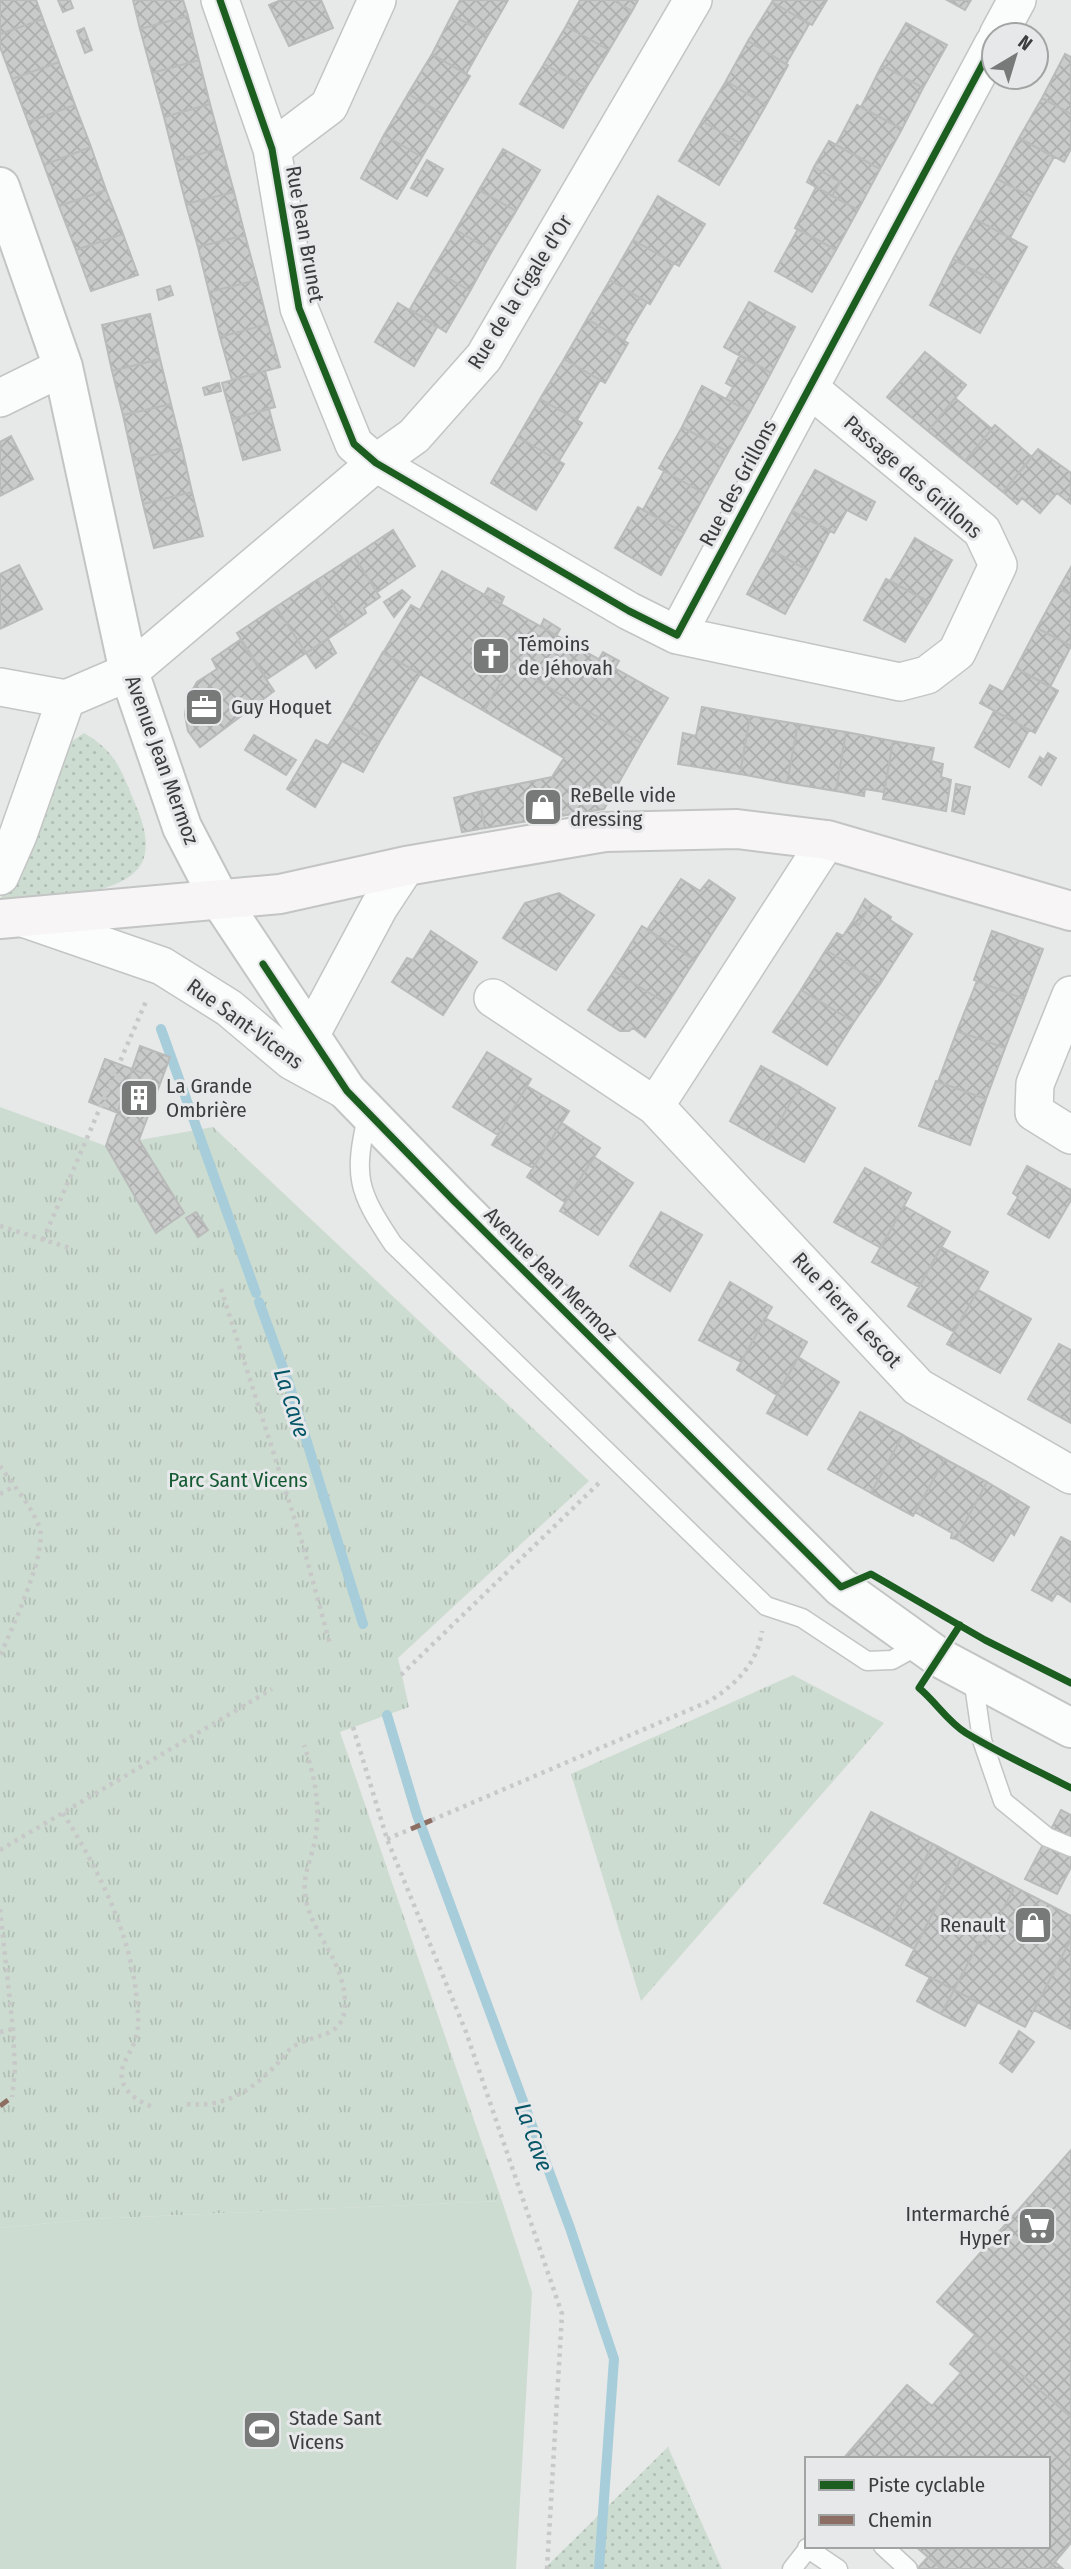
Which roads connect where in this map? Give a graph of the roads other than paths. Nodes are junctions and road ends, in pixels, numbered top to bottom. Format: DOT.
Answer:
graph roads {
  1 [pos="220,0"];
  2 [pos="377,0"];
  3 [pos="693,0"];
  4 [pos="1017,0"];
  5 [pos="1006,21"];
  6 [pos="980,69"];
  7 [pos="272,149"];
  8 [pos="0,187"];
  9 [pos="63,367"];
  10 [pos="809,388"];
  11 [pos="0,398"];
  12 [pos="376,463"];
  13 [pos="677,635"];
  14 [pos="129,672"];
  15 [pos="0,687"];
  16 [pos="66,699"];
  17 [pos="827,840"];
  18 [pos="406,866"];
  19 [pos="0,876"];
  20 [pos="220,900"];
  21 [pos="1071,911"];
  22 [pos="12,918"];
  23 [pos="1071,995"];
  24 [pos="493,998"];
  25 [pos="311,1034"];
  26 [pos="358,1102"];
  27 [pos="655,1106"];
  28 [pos="1071,1135"];
  29 [pos="1071,1475"];
  30 [pos="919,1645"];
  31 [pos="973,1677"];
  32 [pos="1071,1728"];
  33 [pos="1071,1847"];
  34 [pos="807,2548"];
  35 [pos="809,2548"];
  36 [pos="885,2548"];
  37 [pos="792,2569"];
  38 [pos="838,2569"];
  39 [pos="908,2569"];
  1 -- 7 [label="street, Rue Jean Brunet"];
  2 -- 7 [label="street"];
  3 -- 12 [label="street, Rue de la Cigale d'Or"];
  4 -- 5 [label="street"];
  6 -- 10 [label="street, Rue des Grillons"];
  7 -- 12 [label="street, Rue Jean Brunet"];
  8 -- 9 [label="street, Avenue Jean Mermoz"];
  9 -- 11 [label="street"];
  9 -- 14 [label="street, Avenue Jean Mermoz"];
  10 -- 13 [label="street, Rue des Grillons"];
  10 -- 13 [label="street, Passage des Grillons"];
  12 -- 13 [label="street"];
  12 -- 14 [label="street, Rue de la Cigale d'Or"];
  14 -- 16 [label="street, Rue de la Cigale d'Or"];
  14 -- 20 [label="street, Avenue Jean Mermoz"];
  15 -- 16 [label="street"];
  16 -- 19 [label="street"];
  17 -- 18 [label="main road, Rue Sant-Vicens"];
  17 -- 21 [label="main road, Rue Sant-Vicens"];
  17 -- 27 [label="street"];
  18 -- 20 [label="main road, Rue Sant-Vicens"];
  18 -- 25 [label="street"];
  20 -- 22 [label="main road, Rue Sant-Vicens"];
  20 -- 25 [label="street, Avenue Jean Mermoz"];
  22 -- 26 [label="street, Rue Sant-Vicens"];
  23 -- 28 [label="street"];
  24 -- 27 [label="street, Rue Pierre Lescot"];
  25 -- 26 [label="street, Avenue Jean Mermoz"];
  26 -- 30 [label="street, Avenue Jean Mermoz"];
  26 -- 30 [label="lane"];
  27 -- 29 [label="street, Rue Pierre Lescot"];
  30 -- 31 [label="street, Avenue Jean Mermoz"];
  31 -- 32 [label="street, Avenue Jean Mermoz"];
  31 -- 33 [label="lane"];
  34 -- 37 [label="lane"];
  35 -- 38 [label="lane"];
  36 -- 39 [label="lane"];
}
